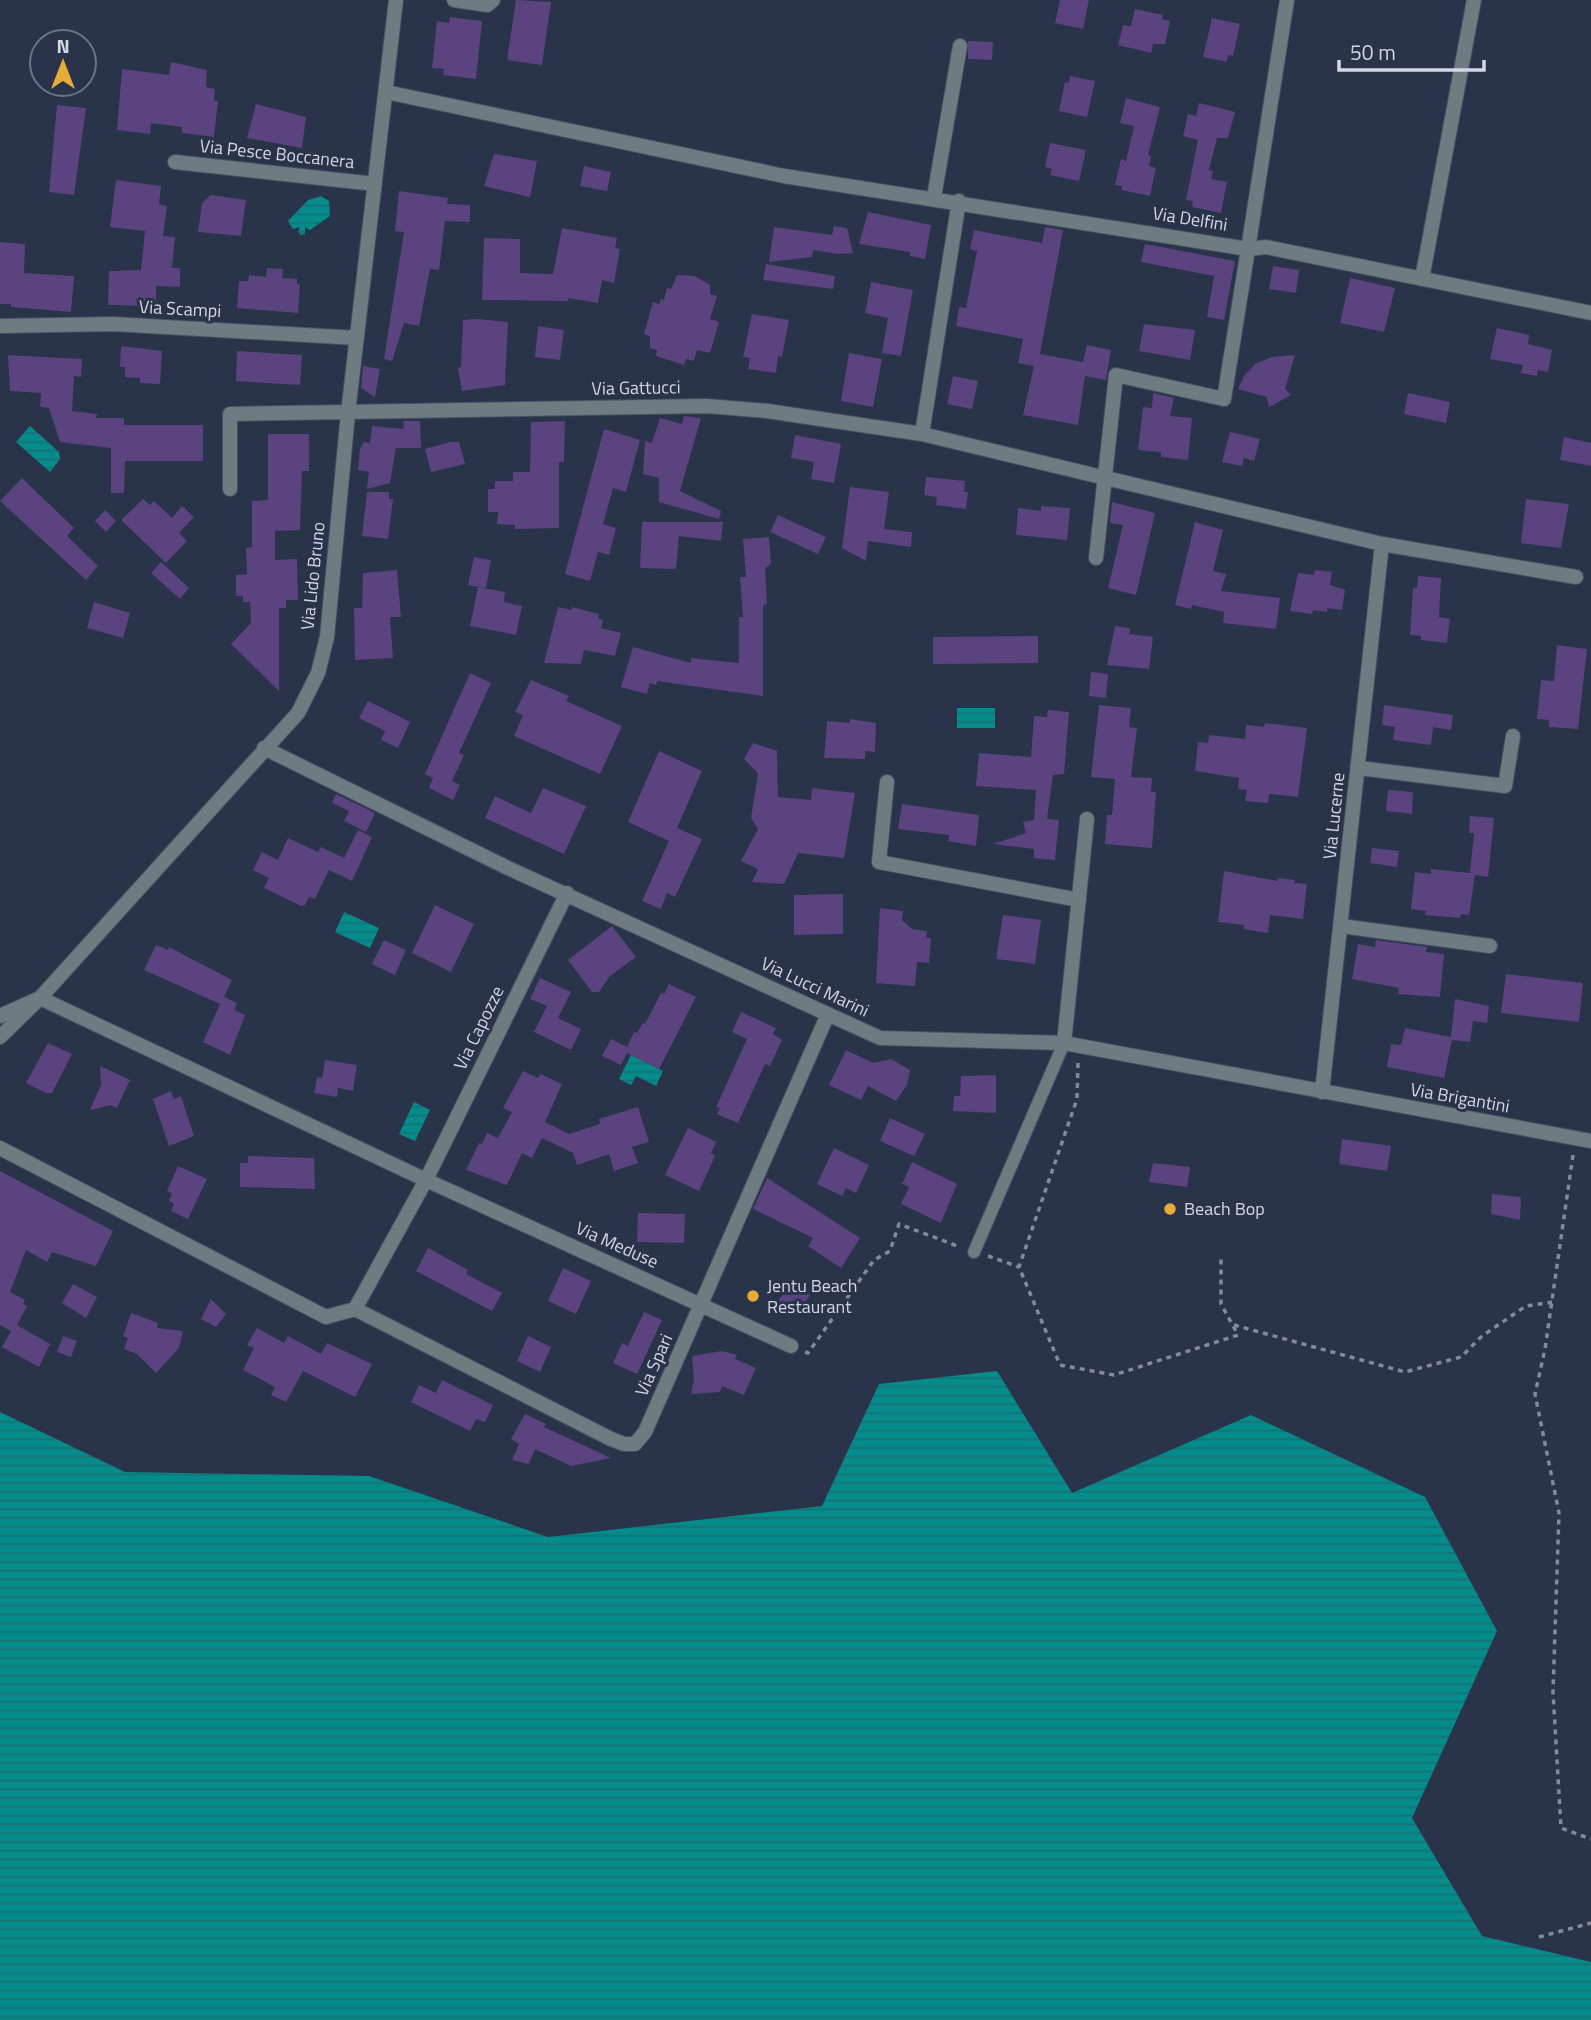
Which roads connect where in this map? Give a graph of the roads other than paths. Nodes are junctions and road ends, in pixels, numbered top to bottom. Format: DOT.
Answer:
graph roads {
  1 [pos="396,0"];
  2 [pos="454,0"];
  3 [pos="494,0"];
  4 [pos="1287,0"];
  5 [pos="1474,0"];
  6 [pos="960,46"];
  7 [pos="386,92"];
  8 [pos="175,162"];
  9 [pos="375,184"];
  10 [pos="934,197"];
  11 [pos="959,201"];
  12 [pos="1248,249"];
  13 [pos="1422,279"];
  14 [pos="1591,313"];
  15 [pos="0,326"];
  16 [pos="357,338"];
  17 [pos="348,413"];
  18 [pos="922,434"];
  19 [pos="1104,476"];
  20 [pos="230,489"];
  21 [pos="1382,544"];
  22 [pos="1096,558"];
  23 [pos="1576,577"];
  24 [pos="1513,736"];
  25 [pos="264,748"];
  26 [pos="1359,768"];
  27 [pos="887,782"];
  28 [pos="1087,819"];
  29 [pos="567,893"];
  30 [pos="1079,900"];
  31 [pos="1341,926"];
  32 [pos="1490,946"];
  33 [pos="40,998"];
  34 [pos="828,1014"];
  35 [pos="0,1016"];
  36 [pos="0,1037"];
  37 [pos="1071,1044"];
  38 [pos="1322,1092"];
  39 [pos="1591,1141"];
  40 [pos="0,1148"];
  41 [pos="426,1180"];
  42 [pos="974,1252"];
  43 [pos="703,1304"];
  44 [pos="355,1309"];
  45 [pos="791,1346"];
  1 -- 7 [label="street, Via Lido Bruno"];
  2 -- 3 [label="street"];
  4 -- 12 [label="street, Via Delfini"];
  5 -- 13 [label="street"];
  6 -- 10 [label="street"];
  7 -- 9 [label="street, Via Lido Bruno"];
  7 -- 10 [label="street, Via Delfini"];
  8 -- 9 [label="street, Via Pesce Boccanera"];
  9 -- 16 [label="street, Via Lido Bruno"];
  10 -- 11 [label="street, Via Delfini"];
  11 -- 12 [label="street, Via Delfini"];
  11 -- 18 [label="street"];
  12 -- 13 [label="street"];
  12 -- 19 [label="street"];
  13 -- 14 [label="street"];
  15 -- 16 [label="street, Via Scampi"];
  16 -- 17 [label="street, Via Lido Bruno"];
  17 -- 18 [label="street, Via Gattucci"];
  17 -- 20 [label="street, Via Gattucci"];
  17 -- 25 [label="street, Via Lido Bruno"];
  18 -- 19 [label="street, Via Gattucci"];
  19 -- 21 [label="street, Via Gattucci"];
  19 -- 22 [label="street"];
  21 -- 23 [label="street, Via Gattucci"];
  21 -- 26 [label="street, Via Lucerne"];
  24 -- 26 [label="street"];
  25 -- 29 [label="street, Via Lucci Marini"];
  25 -- 33 [label="street, Via Lido Bruno"];
  26 -- 31 [label="street, Via Lucerne"];
  27 -- 30 [label="street"];
  28 -- 30 [label="street"];
  29 -- 34 [label="street, Via Lucci Marini"];
  29 -- 41 [label="street, Via Capozze"];
  30 -- 37 [label="street"];
  31 -- 32 [label="street"];
  31 -- 38 [label="street, Via Lucerne"];
  33 -- 35 [label="street"];
  33 -- 36 [label="street, Via Lido Bruno"];
  33 -- 41 [label="street, Via Meduse"];
  34 -- 37 [label="street, Via Lucci Marini"];
  34 -- 43 [label="street, Via Spari"];
  37 -- 38 [label="street, Via Lucci Marini"];
  37 -- 42 [label="lane"];
  38 -- 39 [label="street, Via Brigantini"];
  40 -- 44 [label="street"];
  41 -- 43 [label="street, Via Meduse"];
  41 -- 44 [label="street, Via Capozze"];
  43 -- 44 [label="street, Via Spari"];
  43 -- 45 [label="street, Via Meduse"];
}
